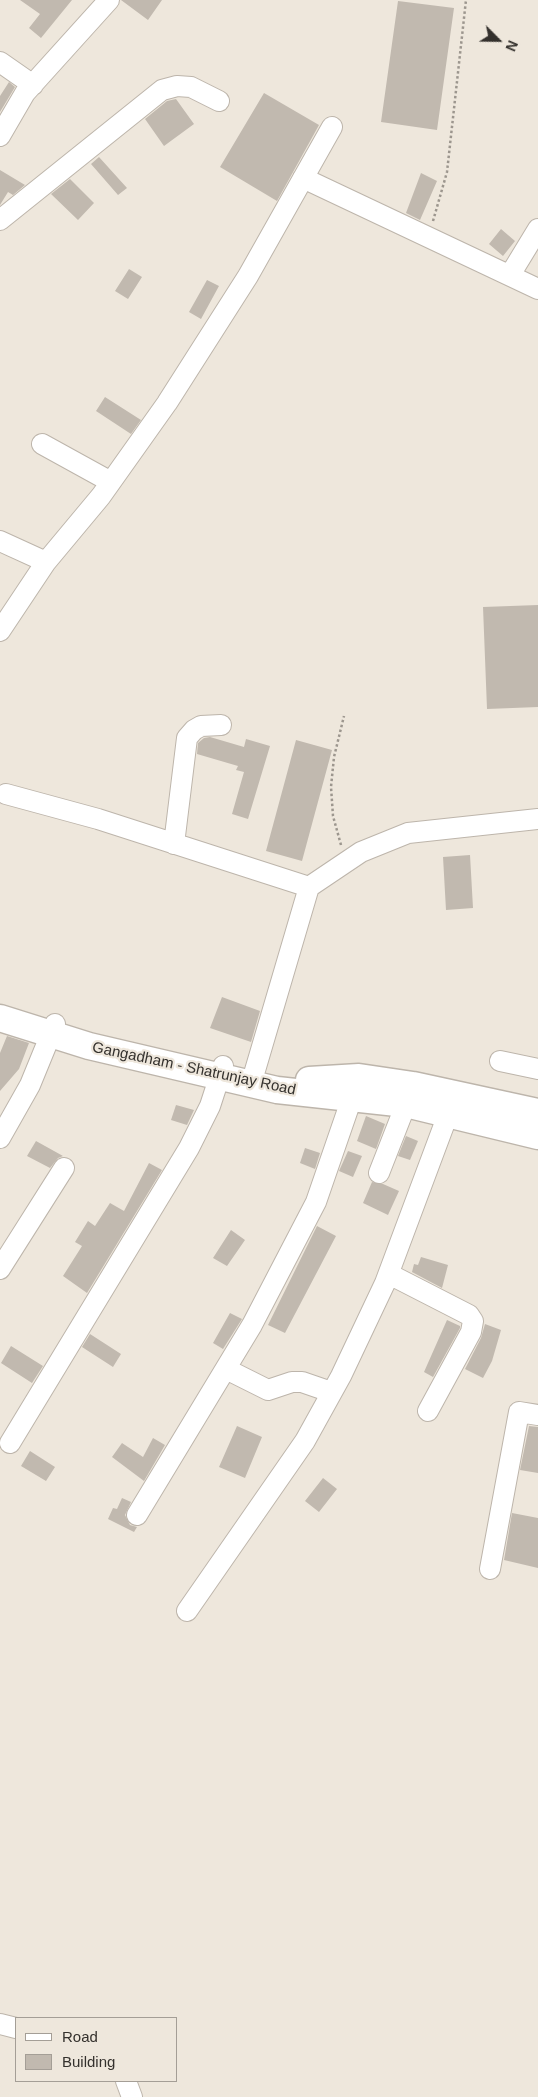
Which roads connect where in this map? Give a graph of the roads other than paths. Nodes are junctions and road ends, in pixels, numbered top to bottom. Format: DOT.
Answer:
graph roads {
  1 [pos="109,0"];
  2 [pos="0,62"];
  3 [pos="33,85"];
  4 [pos="219,101"];
  5 [pos="332,127"];
  6 [pos="0,136"];
  7 [pos="303,178"];
  8 [pos="0,220"];
  9 [pos="538,229"];
  10 [pos="510,276"];
  11 [pos="538,289"];
  12 [pos="42,444"];
  13 [pos="111,482"];
  14 [pos="0,541"];
  15 [pos="46,562"];
  16 [pos="0,631"];
  17 [pos="221,725"];
  18 [pos="6,794"];
  19 [pos="538,819"];
  20 [pos="174,844"];
  21 [pos="310,887"];
  22 [pos="0,1007"];
  23 [pos="0,1018"];
  24 [pos="53,1029"];
  25 [pos="500,1061"];
  26 [pos="538,1069"];
  27 [pos="222,1071"];
  28 [pos="253,1079"];
  29 [pos="356,1087"];
  30 [pos="406,1104"];
  31 [pos="452,1104"];
  32 [pos="538,1112"];
  33 [pos="538,1136"];
  34 [pos="0,1138"];
  35 [pos="64,1168"];
  36 [pos="379,1174"];
  37 [pos="0,1269"];
  38 [pos="388,1274"];
  39 [pos="226,1368"];
  40 [pos="332,1392"];
  41 [pos="428,1411"];
  42 [pos="538,1415"];
  43 [pos="10,1443"];
  44 [pos="137,1515"];
  45 [pos="490,1569"];
  46 [pos="187,1611"];
  47 [pos="0,2024"];
  48 [pos="15,2028"];
  49 [pos="126,2082"];
  50 [pos="132,2097"];
  1 -- 3 [label="street"];
  2 -- 3 [label="street"];
  3 -- 6 [label="street"];
  4 -- 8 [label="street"];
  5 -- 7 [label="street"];
  7 -- 10 [label="street"];
  7 -- 13 [label="street"];
  9 -- 10 [label="street"];
  10 -- 11 [label="street"];
  12 -- 13 [label="street"];
  13 -- 15 [label="street"];
  14 -- 15 [label="street"];
  15 -- 16 [label="street"];
  17 -- 20 [label="street"];
  18 -- 20 [label="street"];
  19 -- 21 [label="street"];
  20 -- 21 [label="street"];
  21 -- 28 [label="street"];
  22 -- 24 [label="main road, Gangadham - Shatrunjay Road"];
  23 -- 24 [label="main road, Gangadham - Shatrunjay Road"];
  24 -- 27 [label="main road, Gangadham - Shatrunjay Road"];
  24 -- 34 [label="street"];
  25 -- 26 [label="street"];
  27 -- 28 [label="main road, Gangadham - Shatrunjay Road"];
  27 -- 43 [label="street"];
  28 -- 29 [label="main road, Gangadham - Shatrunjay Road"];
  29 -- 30 [label="main road, Gangadham - Shatrunjay Road"];
  29 -- 31 [label="main road, Gangadham - Shatrunjay Road"];
  29 -- 39 [label="street"];
  30 -- 31 [label="main road, Gangadham - Shatrunjay Road"];
  30 -- 36 [label="street"];
  31 -- 32 [label="main road, Gangadham - Shatrunjay Road"];
  31 -- 33 [label="main road, Gangadham - Shatrunjay Road"];
  31 -- 38 [label="street"];
  35 -- 37 [label="street"];
  38 -- 40 [label="street"];
  38 -- 41 [label="street"];
  39 -- 40 [label="street"];
  39 -- 44 [label="street"];
  40 -- 46 [label="street"];
  42 -- 45 [label="street"];
  47 -- 48 [label="street"];
  49 -- 50 [label="street"];
}
